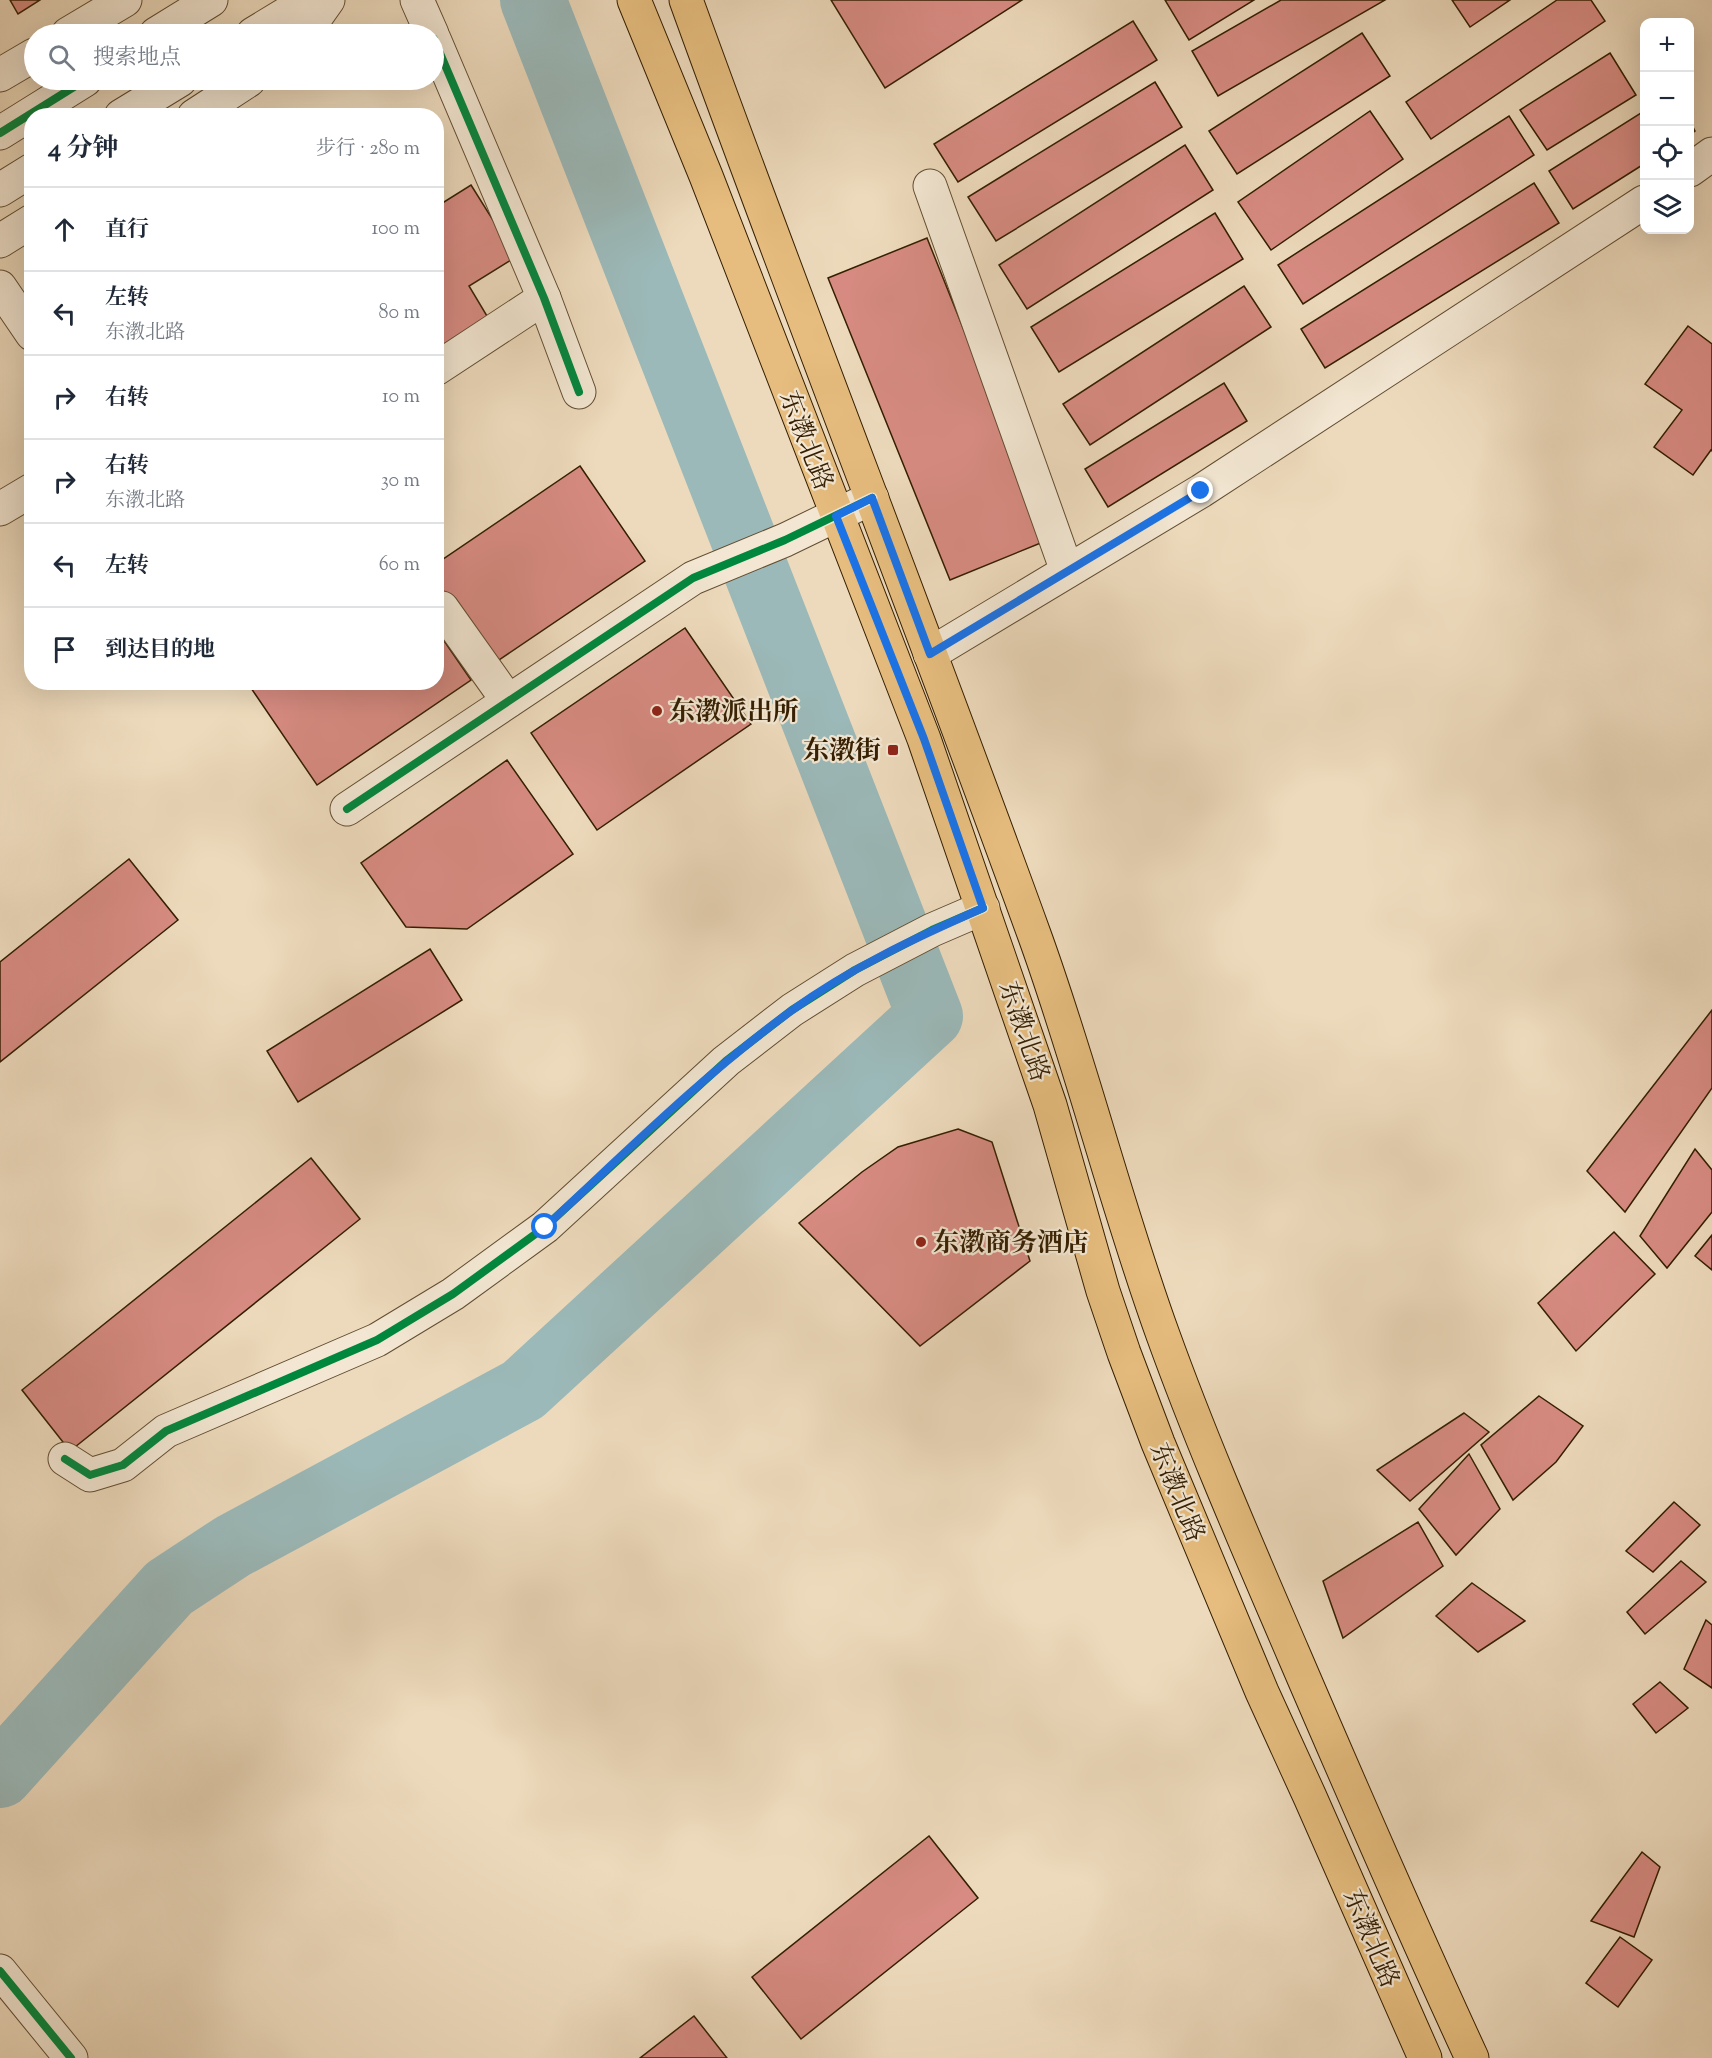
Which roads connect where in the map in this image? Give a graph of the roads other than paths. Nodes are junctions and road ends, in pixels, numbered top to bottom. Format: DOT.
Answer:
graph roads {
  1 [pos="125,0"];
  2 [pos="211,0"];
  3 [pos="309,0"];
  4 [pos="328,0"];
  5 [pos="417,0"];
  6 [pos="617,0"];
  7 [pos="634,0"];
  8 [pos="686,0"];
  9 [pos="85,24"];
  10 [pos="172,24"];
  11 [pos="269,24"];
  12 [pos="311,24"];
  13 [pos="428,24"];
  14 [pos="648,35"];
  15 [pos="24,61"];
  16 [pos="444,63"];
  17 [pos="0,75"];
  18 [pos="69,90"];
  19 [pos="164,90"];
  20 [pos="234,90"];
  21 [pos="40,108"];
  22 [pos="134,108"];
  23 [pos="206,108"];
  24 [pos="24,118"];
  25 [pos="0,133"];
  26 [pos="1712,154"];
  27 [pos="1694,167"];
  28 [pos="24,176"];
  29 [pos="930,186"];
  30 [pos="0,190"];
  31 [pos="1640,205"];
  32 [pos="24,226"];
  33 [pos="0,241"];
  34 [pos="0,287"];
  35 [pos="544,298"];
  36 [pos="24,322"];
  37 [pos="444,364"];
  38 [pos="579,392"];
  39 [pos="24,495"];
  40 [pos="872,498"];
  41 [pos="0,509"];
  42 [pos="836,516"];
  43 [pos="1067,571"];
  44 [pos="444,611"];
  45 [pos="930,654"];
  46 [pos="508,701"];
  47 [pos="347,809"];
  48 [pos="983,908"];
  49 [pos="65,1459"];
  50 [pos="0,1971"];
  51 [pos="71,2058"];
  52 [pos="1425,2058"];
  53 [pos="1472,2058"];
  1 -- 9 [label="street"];
  2 -- 10 [label="street"];
  3 -- 11 [label="street"];
  4 -- 12 [label="street"];
  5 -- 13 [label="street"];
  6 -- 14 [label="street"];
  7 -- 14 [label="main road, 东漖北路"];
  8 -- 40 [label="main road, 东漖北路"];
  14 -- 42 [label="main road, 东漖北路"];
  15 -- 17 [label="street"];
  16 -- 35 [label="street"];
  18 -- 21 [label="street"];
  19 -- 22 [label="street"];
  20 -- 23 [label="street"];
  24 -- 25 [label="street"];
  26 -- 27 [label="street"];
  28 -- 30 [label="street"];
  29 -- 43 [label="street"];
  31 -- 43 [label="street"];
  32 -- 33 [label="street"];
  34 -- 36 [label="street"];
  35 -- 37 [label="street"];
  35 -- 38 [label="street"];
  39 -- 41 [label="street"];
  40 -- 42 [label="street"];
  40 -- 45 [label="main road, 东漖北路"];
  42 -- 46 [label="street"];
  42 -- 48 [label="main road, 东漖北路"];
  43 -- 45 [label="street"];
  44 -- 46 [label="street"];
  45 -- 53 [label="main road, 东漖北路"];
  46 -- 47 [label="street"];
  48 -- 49 [label="street"];
  48 -- 52 [label="main road, 东漖北路"];
  50 -- 51 [label="street"];
}
